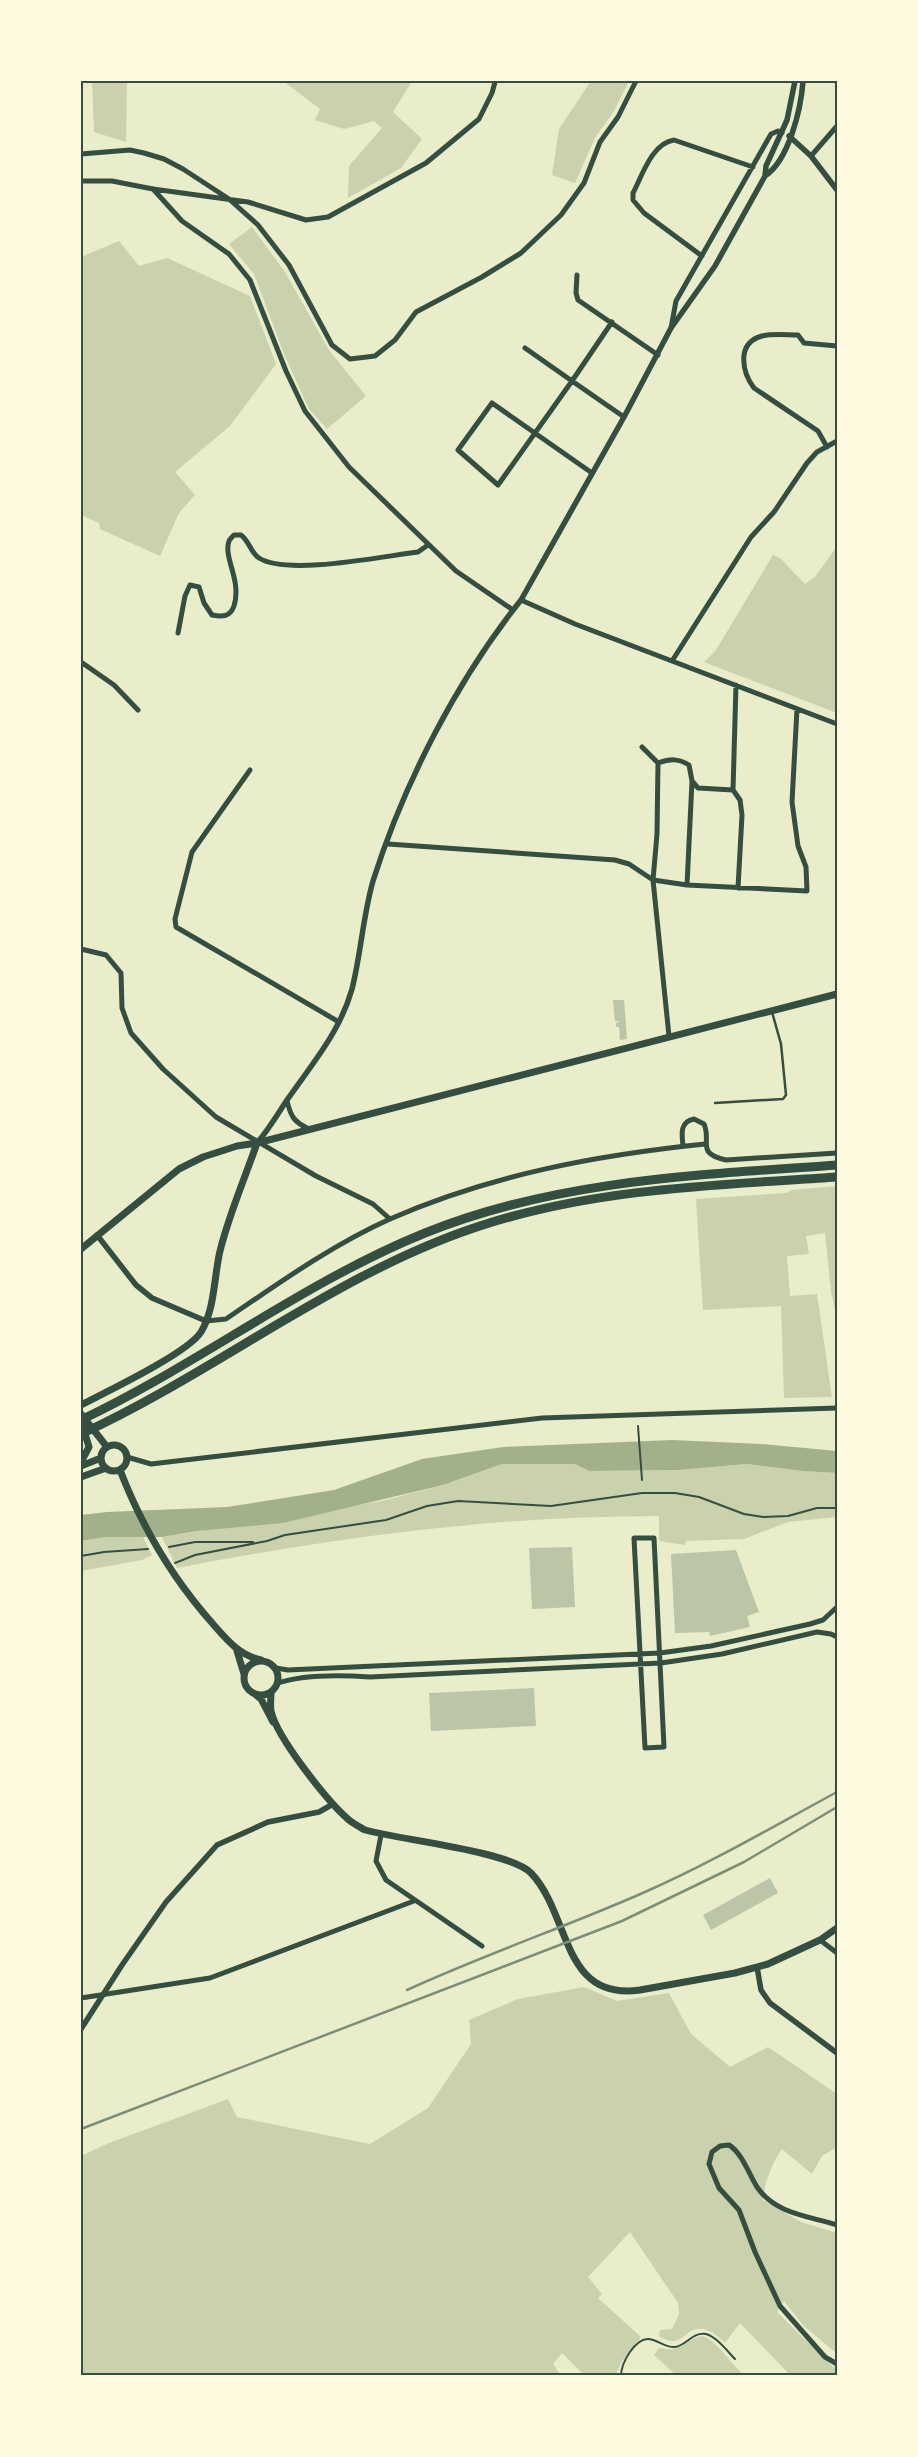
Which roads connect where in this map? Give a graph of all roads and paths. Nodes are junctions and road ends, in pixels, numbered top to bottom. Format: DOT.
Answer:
graph roads {
  1 [pos="636,81"];
  2 [pos="795,81"];
  3 [pos="803,81"];
  4 [pos="495,82"];
  5 [pos="837,126"];
  6 [pos="782,133"];
  7 [pos="790,137"];
  8 [pos="81,154"];
  9 [pos="811,156"];
  10 [pos="753,167"];
  11 [pos="765,176"];
  12 [pos="81,181"];
  13 [pos="153,189"];
  14 [pos="837,190"];
  15 [pos="229,199"];
  16 [pos="702,256"];
  17 [pos="577,274"];
  18 [pos="612,322"];
  19 [pos="671,328"];
  20 [pos="837,346"];
  21 [pos="525,348"];
  22 [pos="658,355"];
  23 [pos="572,381"];
  24 [pos="624,417"];
  25 [pos="536,434"];
  26 [pos="837,441"];
  27 [pos="826,447"];
  28 [pos="592,473"];
  29 [pos="428,545"];
  30 [pos="521,600"];
  31 [pos="513,610"];
  32 [pos="178,633"];
  33 [pos="672,661"];
  34 [pos="81,662"];
  35 [pos="736,685"];
  36 [pos="797,709"];
  37 [pos="138,710"];
  38 [pos="837,724"];
  39 [pos="642,747"];
  40 [pos="658,763"];
  41 [pos="250,770"];
  42 [pos="692,781"];
  43 [pos="733,790"];
  44 [pos="388,844"];
  45 [pos="653,880"];
  46 [pos="687,885"];
  47 [pos="738,888"];
  48 [pos="81,950"];
  49 [pos="837,994"];
  50 [pos="772,1010"];
  51 [pos="339,1022"];
  52 [pos="669,1036"];
  53 [pos="287,1101"];
  54 [pos="715,1103"];
  55 [pos="309,1129"];
  56 [pos="257,1143"];
  57 [pos="705,1144"];
  58 [pos="683,1146"];
  59 [pos="837,1153"];
  60 [pos="837,1165"];
  61 [pos="837,1177"];
  62 [pos="390,1219"];
  63 [pos="97,1235"];
  64 [pos="81,1249"];
  65 [pos="206,1321"];
  66 [pos="81,1405"];
  67 [pos="837,1408"];
  68 [pos="81,1414"];
  69 [pos="81,1421"];
  70 [pos="638,1426"];
  71 [pos="84,1436"];
  72 [pos="108,1447"];
  73 [pos="127,1457"];
  74 [pos="101,1458"];
  75 [pos="81,1462"];
  76 [pos="81,1466"];
  77 [pos="106,1468"];
  78 [pos="120,1470"];
  79 [pos="81,1477"];
  80 [pos="642,1480"];
  81 [pos="837,1508"];
  82 [pos="258,1543"];
  83 [pos="169,1547"];
  84 [pos="149,1549"];
  85 [pos="81,1556"];
  86 [pos="167,1566"];
  87 [pos="837,1607"];
  88 [pos="837,1637"];
  89 [pos="236,1648"];
  90 [pos="660,1653"];
  91 [pos="640,1654"];
  92 [pos="261,1660"];
  93 [pos="661,1663"];
  94 [pos="640,1664"];
  95 [pos="276,1668"];
  96 [pos="244,1674"];
  97 [pos="278,1683"];
  98 [pos="271,1692"];
  99 [pos="255,1693"];
  100 [pos="277,1727"];
  101 [pos="333,1804"];
  102 [pos="381,1834"];
  103 [pos="414,1901"];
  104 [pos="837,1928"];
  105 [pos="820,1940"];
  106 [pos="482,1946"];
  107 [pos="837,1953"];
  108 [pos="757,1967"];
  109 [pos="102,1995"];
  110 [pos="81,1998"];
  111 [pos="81,2029"];
  112 [pos="837,2053"];
  113 [pos="837,2224"];
  114 [pos="735,2359"];
  115 [pos="837,2364"];
  116 [pos="621,2376"];
  1 -- 15 [label="street"];
  2 -- 6 [label="street"];
  3 -- 7 [label="street"];
  4 -- 15 [label="street"];
  5 -- 9 [label="street"];
  6 -- 7 [label="street"];
  6 -- 10 [label="street"];
  6 -- 11 [label="street"];
  7 -- 9 [label="street"];
  7 -- 11 [label="street"];
  8 -- 15 [label="street"];
  9 -- 14 [label="street"];
  10 -- 16 [label="street"];
  10 -- 16 [label="street"];
  11 -- 19 [label="street"];
  12 -- 13 [label="street"];
  13 -- 15 [label="street"];
  13 -- 29 [label="street"];
  16 -- 19 [label="street"];
  17 -- 18 [label="street"];
  18 -- 22 [label="street"];
  18 -- 23 [label="street"];
  19 -- 22 [label="street"];
  20 -- 27 [label="street"];
  21 -- 23 [label="street"];
  22 -- 24 [label="street"];
  23 -- 24 [label="street"];
  23 -- 25 [label="street"];
  24 -- 28 [label="street"];
  25 -- 25 [label="street"];
  25 -- 28 [label="street"];
  26 -- 27 [label="street"];
  27 -- 33 [label="street"];
  28 -- 30 [label="street"];
  29 -- 31 [label="street"];
  29 -- 32 [label="street"];
  30 -- 31 [label="street"];
  30 -- 33 [label="street"];
  31 -- 44 [label="street"];
  33 -- 35 [label="street"];
  34 -- 37 [label="street"];
  35 -- 36 [label="street"];
  35 -- 43 [label="street"];
  36 -- 38 [label="street"];
  36 -- 47 [label="street"];
  39 -- 40 [label="street"];
  40 -- 42 [label="street"];
  40 -- 45 [label="street"];
  41 -- 51 [label="street"];
  42 -- 43 [label="street"];
  42 -- 46 [label="street"];
  43 -- 47 [label="street"];
  44 -- 45 [label="street"];
  44 -- 51 [label="street"];
  45 -- 46 [label="street"];
  45 -- 52 [label="street"];
  46 -- 47 [label="street"];
  48 -- 56 [label="street"];
  49 -- 50 [label="main road"];
  50 -- 52 [label="main road"];
  50 -- 54 [label="lane"];
  51 -- 53 [label="street"];
  52 -- 55 [label="main road"];
  53 -- 55 [label="street"];
  53 -- 56 [label="street"];
  55 -- 56 [label="main road"];
  56 -- 62 [label="street"];
  56 -- 63 [label="main road"];
  56 -- 65 [label="main road"];
  57 -- 58 [label="street"];
  57 -- 58 [label="street"];
  57 -- 59 [label="street"];
  58 -- 62 [label="street"];
  60 -- 69 [label="highway"];
  61 -- 71 [label="highway"];
  62 -- 65 [label="street"];
  63 -- 64 [label="main road"];
  63 -- 65 [label="street"];
  65 -- 66 [label="main road"];
  67 -- 73 [label="street"];
  68 -- 72 [label="main road"];
  69 -- 71 [label="main road"];
  70 -- 80 [label="path"];
  71 -- 75 [label="main road"];
  72 -- 73 [label="main road"];
  72 -- 74 [label="main road"];
  73 -- 78 [label="main road"];
  74 -- 76 [label="main road"];
  74 -- 77 [label="main road"];
  77 -- 78 [label="main road"];
  77 -- 79 [label="main road"];
  78 -- 86 [label="main road"];
  81 -- 82 [label="path"];
  82 -- 83 [label="path"];
  82 -- 86 [label="path"];
  84 -- 85 [label="path"];
  86 -- 89 [label="main road"];
  87 -- 90 [label="street"];
  88 -- 93 [label="street"];
  89 -- 92 [label="main road"];
  89 -- 96 [label="main road"];
  90 -- 91 [label="street"];
  90 -- 91 [label="street"];
  90 -- 93 [label="street"];
  91 -- 94 [label="street"];
  91 -- 95 [label="street"];
  92 -- 95 [label="main road"];
  92 -- 96 [label="main road"];
  93 -- 94 [label="street"];
  93 -- 94 [label="street"];
  94 -- 97 [label="street"];
  95 -- 97 [label="main road"];
  96 -- 99 [label="main road"];
  97 -- 98 [label="main road"];
  98 -- 99 [label="main road"];
  98 -- 100 [label="main road"];
  99 -- 100 [label="main road"];
  100 -- 101 [label="main road"];
  101 -- 102 [label="main road"];
  101 -- 109 [label="street"];
  102 -- 103 [label="street"];
  102 -- 108 [label="main road"];
  103 -- 106 [label="street"];
  103 -- 109 [label="street"];
  104 -- 105 [label="main road"];
  105 -- 107 [label="street"];
  105 -- 108 [label="main road"];
  108 -- 112 [label="street"];
  109 -- 110 [label="street"];
  109 -- 111 [label="street"];
  113 -- 115 [label="street"];
  114 -- 116 [label="path"];
}
